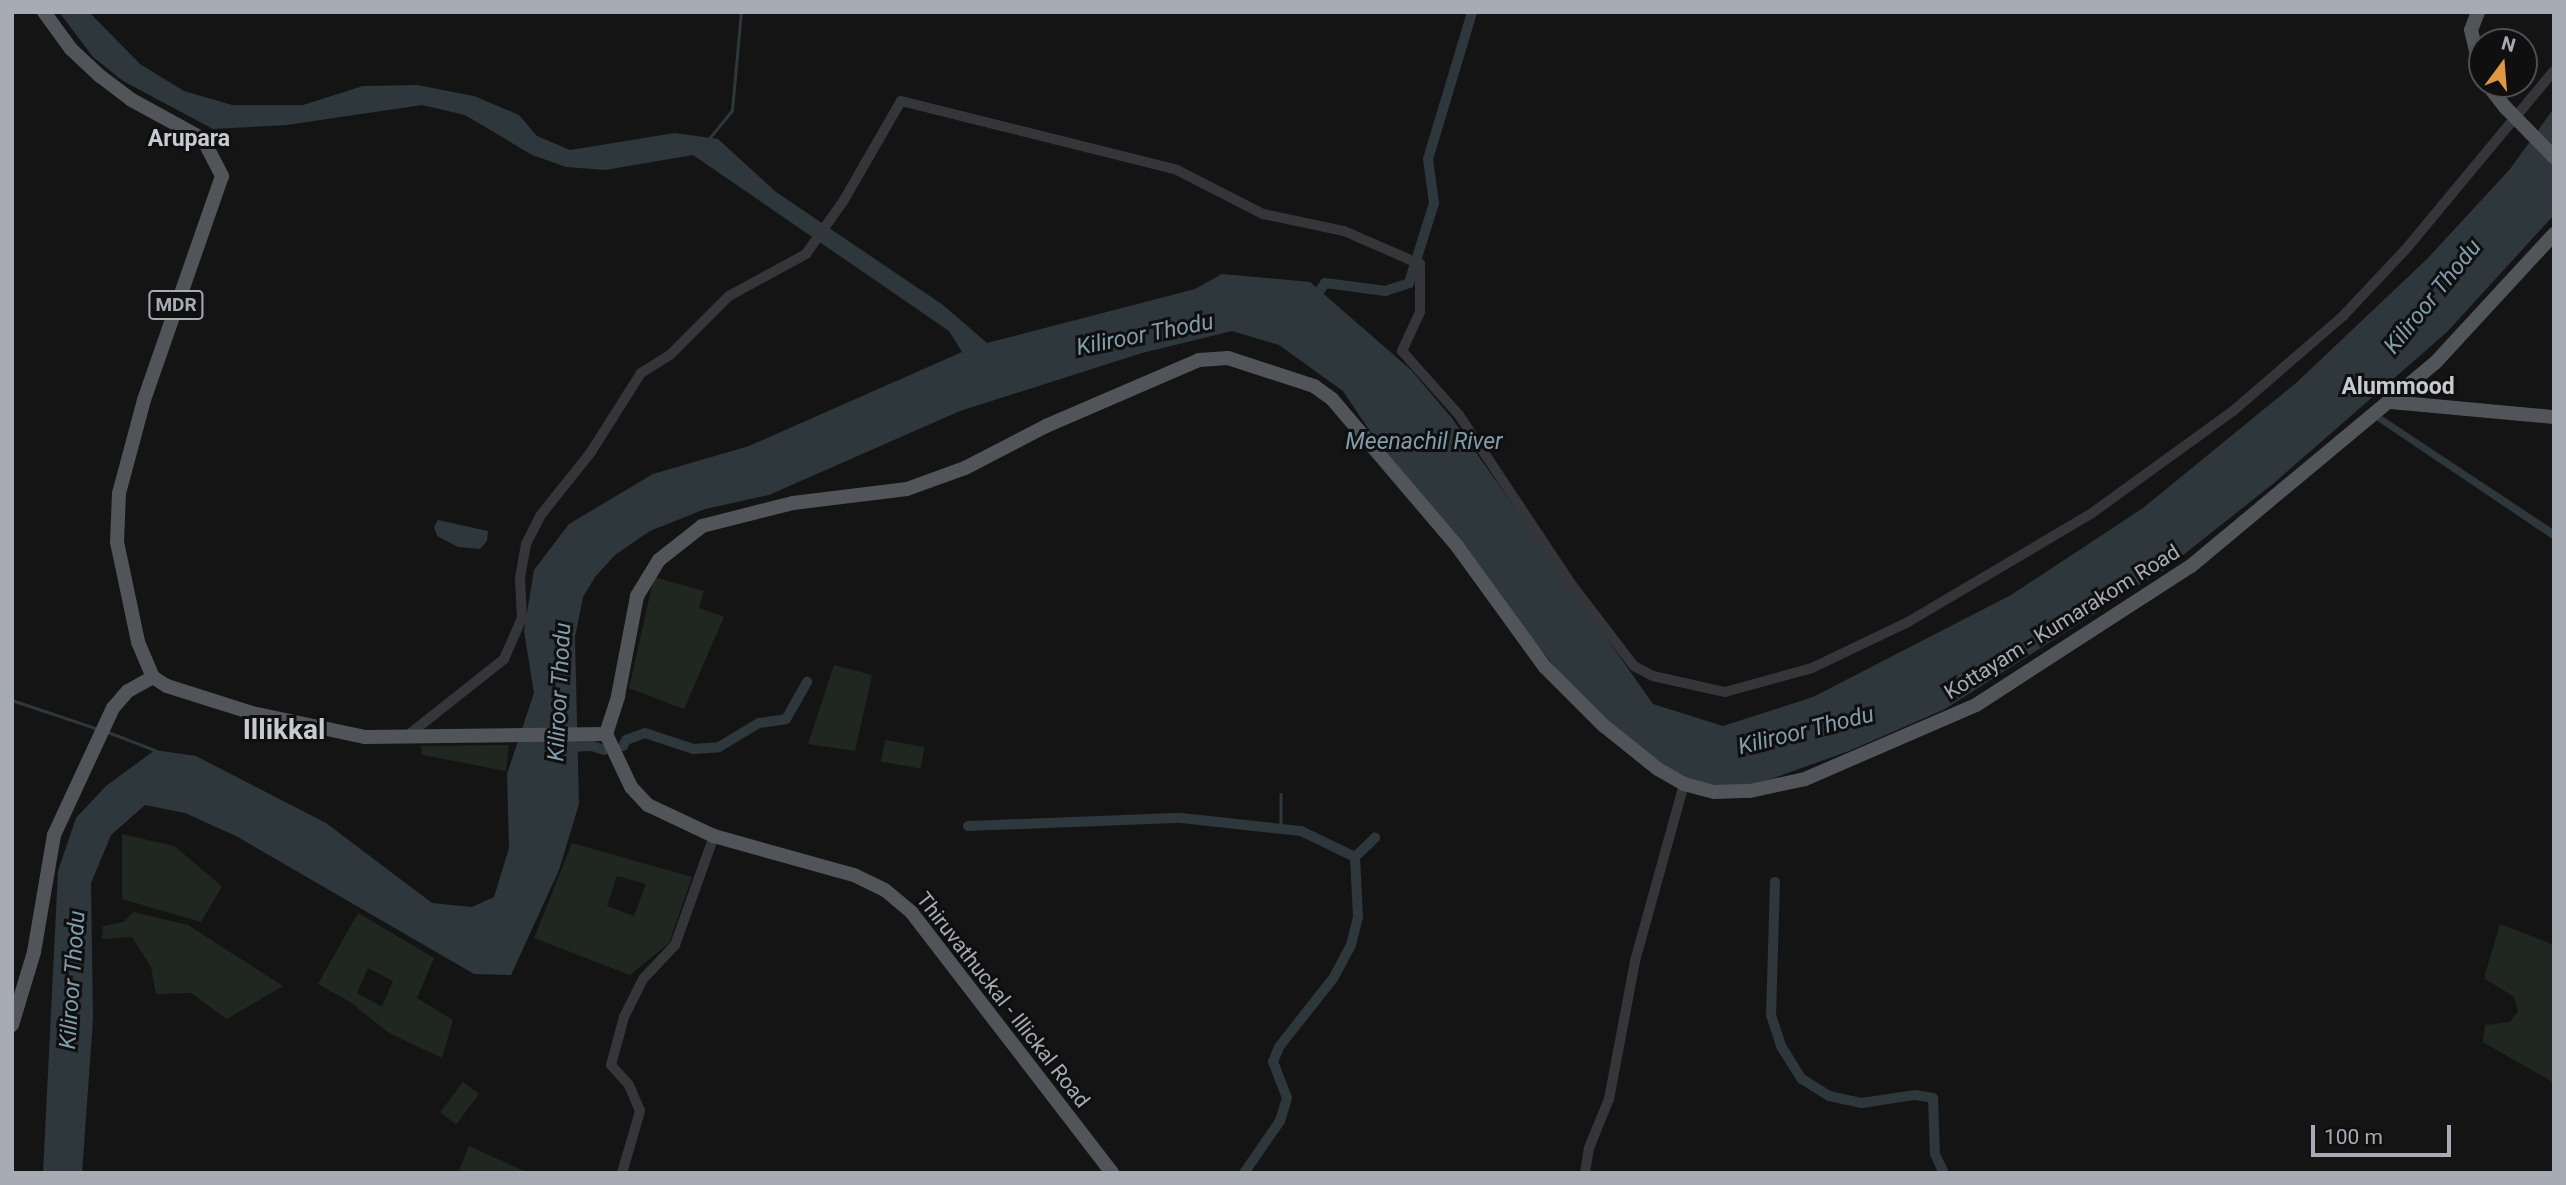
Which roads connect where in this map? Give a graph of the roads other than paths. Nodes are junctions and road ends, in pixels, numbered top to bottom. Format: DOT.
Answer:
graph roads {
  1 [pos="44,12"];
  2 [pos="2554,71"];
  3 [pos="2498,98"];
  4 [pos="2554,157"];
  5 [pos="2554,234"];
  6 [pos="2391,402"];
  7 [pos="2554,417"];
  8 [pos="153,677"];
  9 [pos="601,735"];
  10 [pos="407,736"];
  11 [pos="1684,784"];
  12 [pos="714,836"];
  13 [pos="12,1025"];
  14 [pos="621,1173"];
  15 [pos="1112,1173"];
  16 [pos="1585,1173"];
  1 -- 8 [label="main road, MDR"];
  2 -- 10 [label="street"];
  3 -- 4 [label="main road, bridge"];
  5 -- 6 [label="main road, Kottayam - Kumarakom Road"];
  6 -- 7 [label="main road"];
  6 -- 11 [label="main road, Kottayam - Kumarakom Road"];
  8 -- 10 [label="main road"];
  8 -- 13 [label="main road"];
  9 -- 10 [label="main road"];
  9 -- 11 [label="main road, Kottayam - Kumarakom Road"];
  9 -- 12 [label="main road, Thiruvathuckal - Illickal Road"];
  11 -- 16 [label="street"];
  12 -- 14 [label="street"];
  12 -- 15 [label="main road, Thiruvathuckal - Illickal Road"];
}
